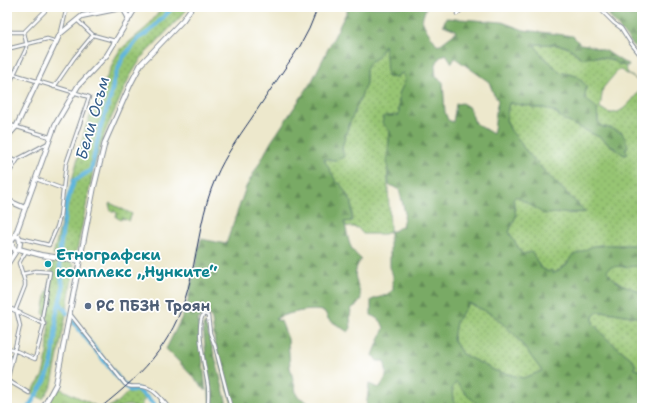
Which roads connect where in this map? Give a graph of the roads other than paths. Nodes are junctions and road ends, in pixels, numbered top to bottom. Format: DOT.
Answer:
graph roads {
  1 [pos="67,7"];
  2 [pos="136,7"];
  3 [pos="192,7"];
  4 [pos="464,7"];
  5 [pos="598,7"];
  6 [pos="124,8"];
  7 [pos="46,11"];
  8 [pos="457,14"];
  9 [pos="77,20"];
  10 [pos="128,21"];
  11 [pos="64,22"];
  12 [pos="68,27"];
  13 [pos="7,30"];
  14 [pos="24,32"];
  15 [pos="60,34"];
  16 [pos="92,35"];
  17 [pos="115,41"];
  18 [pos="57,42"];
  19 [pos="26,44"];
  20 [pos="7,49"];
  21 [pos="642,57"];
  22 [pos="7,72"];
  23 [pos="14,74"];
  24 [pos="38,82"];
  25 [pos="54,87"];
  26 [pos="7,89"];
  27 [pos="73,92"];
  28 [pos="7,124"];
  29 [pos="16,127"];
  30 [pos="7,137"];
  31 [pos="50,137"];
  32 [pos="48,143"];
  33 [pos="7,157"];
  34 [pos="15,161"];
  35 [pos="7,176"];
  36 [pos="35,179"];
  37 [pos="64,189"];
  38 [pos="7,200"];
  39 [pos="25,208"];
  40 [pos="7,234"];
  41 [pos="17,237"];
  42 [pos="20,244"];
  43 [pos="12,247"];
  44 [pos="28,252"];
  45 [pos="80,261"];
  46 [pos="7,263"];
  47 [pos="22,274"];
  48 [pos="7,307"];
  49 [pos="17,311"];
  50 [pos="70,314"];
  51 [pos="44,324"];
  52 [pos="7,347"];
  53 [pos="14,350"];
  54 [pos="7,381"];
  55 [pos="29,393"];
  56 [pos="161,400"];
  57 [pos="43,408"];
  58 [pos="162,408"];
  59 [pos="169,408"];
  60 [pos="208,408"];
  61 [pos="231,408"];
  1 -- 11 [label="street"];
  2 -- 10 [label="street"];
  3 -- 45 [label="street"];
  4 -- 8 [label="street"];
  5 -- 21 [label="street"];
  6 -- 9 [label="street"];
  6 -- 10 [label="street"];
  7 -- 14 [label="street"];
  9 -- 12 [label="street"];
  9 -- 16 [label="street"];
  10 -- 17 [label="street"];
  11 -- 12 [label="street"];
  11 -- 15 [label="street"];
  12 -- 15 [label="street"];
  13 -- 14 [label="street"];
  14 -- 19 [label="street"];
  15 -- 18 [label="street"];
  16 -- 17 [label="street"];
  16 -- 25 [label="street"];
  17 -- 27 [label="street"];
  18 -- 19 [label="street"];
  18 -- 24 [label="street"];
  19 -- 20 [label="street"];
  19 -- 23 [label="street"];
  22 -- 23 [label="street"];
  23 -- 24 [label="street"];
  23 -- 26 [label="street"];
  24 -- 25 [label="street"];
  24 -- 29 [label="street"];
  25 -- 27 [label="street"];
  27 -- 31 [label="street"];
  27 -- 37 [label="street"];
  28 -- 29 [label="street"];
  29 -- 30 [label="street"];
  29 -- 31 [label="street"];
  31 -- 32 [label="street"];
  32 -- 34 [label="street"];
  32 -- 36 [label="street"];
  33 -- 34 [label="street"];
  34 -- 35 [label="street"];
  36 -- 37 [label="street"];
  36 -- 39 [label="street"];
  37 -- 41 [label="street"];
  38 -- 39 [label="street"];
  39 -- 41 [label="street"];
  40 -- 41 [label="street"];
  41 -- 42 [label="street"];
  41 -- 43 [label="street"];
  42 -- 43 [label="street"];
  42 -- 44 [label="street"];
  43 -- 44 [label="street"];
  43 -- 46 [label="street"];
  44 -- 45 [label="street"];
  44 -- 47 [label="street"];
  45 -- 50 [label="street"];
  47 -- 49 [label="street"];
  47 -- 51 [label="street"];
  48 -- 49 [label="street"];
  49 -- 51 [label="street"];
  49 -- 53 [label="street"];
  50 -- 56 [label="street"];
  50 -- 57 [label="street"];
  51 -- 53 [label="street"];
  52 -- 53 [label="street"];
  53 -- 54 [label="street"];
  54 -- 55 [label="street"];
  56 -- 58 [label="street"];
  56 -- 59 [label="street"];
  60 -- 61 [label="street"];
}
